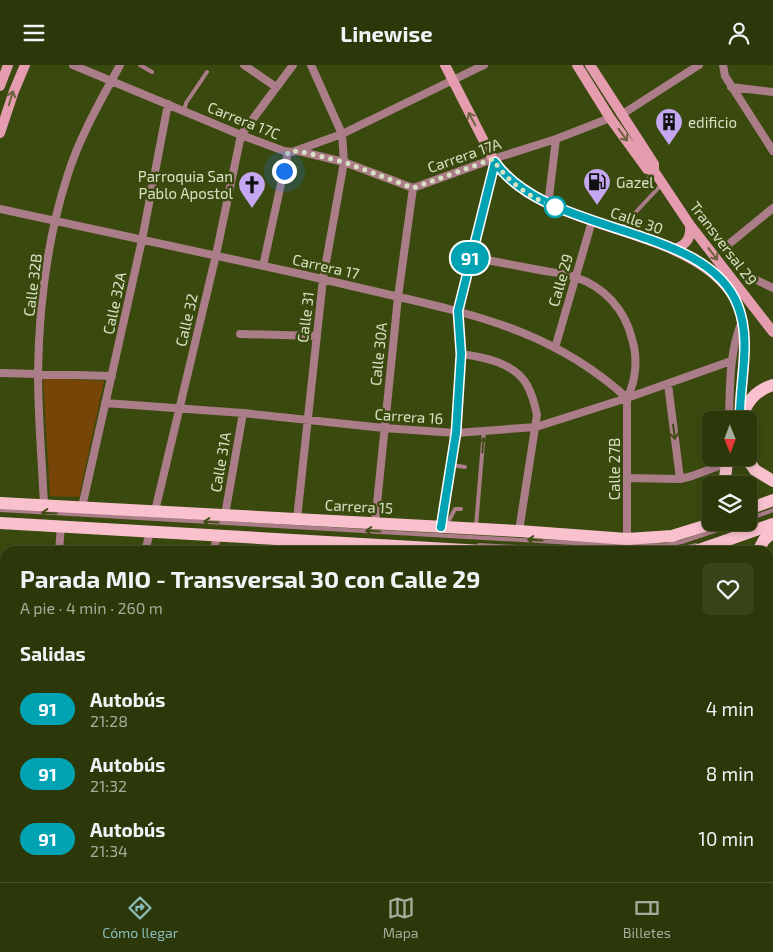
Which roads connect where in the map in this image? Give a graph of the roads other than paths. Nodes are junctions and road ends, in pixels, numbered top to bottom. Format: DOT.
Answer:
graph roads {
  1 [pos="8,65"];
  2 [pos="25,65"];
  3 [pos="73,65"];
  4 [pos="120,65"];
  5 [pos="140,65"];
  6 [pos="244,65"];
  7 [pos="293,65"];
  8 [pos="311,65"];
  9 [pos="445,65"];
  10 [pos="484,65"];
  11 [pos="577,65"];
  12 [pos="590,65"];
  13 [pos="699,65"];
  14 [pos="723,65"];
  15 [pos="152,72"];
  16 [pos="207,72"];
  17 [pos="112,81"];
  18 [pos="452,81"];
  19 [pos="0,86"];
  20 [pos="276,87"];
  21 [pos="731,87"];
  22 [pos="773,92"];
  23 [pos="168,104"];
  24 [pos="184,111"];
  25 [pos="621,115"];
  26 [pos="610,118"];
  27 [pos="0,133"];
  28 [pos="342,134"];
  29 [pos="241,135"];
  30 [pos="556,139"];
  31 [pos="298,151"];
  32 [pos="773,151"];
  33 [pos="288,152"];
  34 [pos="494,161"];
  35 [pos="344,162"];
  36 [pos="654,171"];
  37 [pos="663,184"];
  38 [pos="644,185"];
  39 [pos="413,188"];
  40 [pos="548,205"];
  41 [pos="773,208"];
  42 [pos="0,209"];
  43 [pos="55,221"];
  44 [pos="592,221"];
  45 [pos="690,225"];
  46 [pos="619,230"];
  47 [pos="142,239"];
  48 [pos="728,244"];
  49 [pos="674,249"];
  50 [pos="216,255"];
  51 [pos="470,257"];
  52 [pos="263,266"];
  53 [pos="748,276"];
  54 [pos="575,277"];
  55 [pos="323,279"];
  56 [pos="773,288"];
  57 [pos="398,297"];
  58 [pos="458,311"];
  59 [pos="742,321"];
  60 [pos="773,332"];
  61 [pos="240,334"];
  62 [pos="317,336"];
  63 [pos="555,348"];
  64 [pos="461,354"];
  65 [pos="731,361"];
  66 [pos="0,373"];
  67 [pos="38,374"];
  68 [pos="112,377"];
  69 [pos="668,384"];
  70 [pos="773,385"];
  71 [pos="627,399"];
  72 [pos="105,403"];
  73 [pos="180,408"];
  74 [pos="729,411"];
  75 [pos="739,411"];
  76 [pos="744,411"];
  77 [pos="243,413"];
  78 [pos="307,420"];
  79 [pos="536,427"];
  80 [pos="384,428"];
  81 [pos="484,431"];
  82 [pos="456,433"];
  83 [pos="451,465"];
  84 [pos="714,466"];
  85 [pos="752,466"];
  86 [pos="465,467"];
  87 [pos="475,468"];
  88 [pos="481,468"];
  89 [pos="628,478"];
  90 [pos="680,479"];
  91 [pos="773,481"];
  92 [pos="773,500"];
  93 [pos="0,503"];
  94 [pos="44,505"];
  95 [pos="757,506"];
  96 [pos="82,507"];
  97 [pos="444,508"];
  98 [pos="455,509"];
  99 [pos="461,509"];
  100 [pos="470,509"];
  101 [pos="0,510"];
  102 [pos="477,510"];
  103 [pos="773,510"];
  104 [pos="155,511"];
  105 [pos="225,515"];
  106 [pos="757,516"];
  107 [pos="0,518"];
  108 [pos="297,519"];
  109 [pos="0,523"];
  110 [pos="375,523"];
  111 [pos="773,524"];
  112 [pos="702,525"];
  113 [pos="61,526"];
  114 [pos="443,527"];
  115 [pos="702,527"];
  116 [pos="199,529"];
  117 [pos="476,529"];
  118 [pos="694,530"];
  119 [pos="150,531"];
  120 [pos="519,531"];
  121 [pos="714,531"];
  122 [pos="773,532"];
  123 [pos="217,535"];
  124 [pos="719,537"];
  125 [pos="627,539"];
  126 [pos="59,546"];
  127 [pos="146,546"];
  128 [pos="215,546"];
  129 [pos="340,546"];
  130 [pos="695,546"];
  131 [pos="710,546"];
  132 [pos="761,546"];
  1 -- 19 [label="street"];
  27 -- 2 [label="street, one-way"];
  3 -- 17 [label="street, Carrera 17C"];
  4 -- 17 [label="street, Calle 32B"];
  5 -- 15 [label="lane"];
  6 -- 20 [label="street"];
  7 -- 20 [label="street"];
  8 -- 28 [label="street, Calle 31"];
  9 -- 18 [label="street, Calle 30"];
  10 -- 18 [label="street, Carrera 17C"];
  11 -- 26 [label="street, Transversal 29"];
  12 -- 25 [label="street, Transversal 29"];
  13 -- 25 [label="street"];
  14 -- 21 [label="street"];
  16 -- 24 [label="lane"];
  17 -- 23 [label="street, Carrera 17C"];
  17 -- 43 [label="street, Calle 32B"];
  18 -- 28 [label="street, Carrera 17C"];
  34 -- 18 [label="street, Calle 30, one-way"];
  20 -- 29 [label="street"];
  21 -- 22 [label="street"];
  21 -- 32 [label="street"];
  23 -- 24 [label="street, Carrera 17C"];
  23 -- 47 [label="street, Calle 32A"];
  24 -- 29 [label="street, Carrera 17C"];
  25 -- 36 [label="street, Transversal 29"];
  26 -- 30 [label="street, Carrera 17A"];
  26 -- 36 [label="street, Transversal 29, one-way"];
  28 -- 31 [label="street, Carrera 17C"];
  28 -- 35 [label="street, Calle 31"];
  29 -- 33 [label="street, Carrera 17C"];
  29 -- 50 [label="street, Calle 32"];
  30 -- 34 [label="street, Carrera 17A"];
  30 -- 40 [label="street"];
  31 -- 33 [label="street, Carrera 17C"];
  31 -- 35 [label="street, Carrera 17A"];
  33 -- 52 [label="street"];
  34 -- 39 [label="street, Carrera 17A"];
  34 -- 40 [label="street, Calle 30"];
  34 -- 51 [label="street"];
  35 -- 39 [label="street, Carrera 17A"];
  35 -- 55 [label="street, Calle 31"];
  36 -- 37 [label="street, Transversal 29"];
  36 -- 38 [label="lane"];
  37 -- 45 [label="street, Transversal 29"];
  37 -- 46 [label="lane"];
  39 -- 57 [label="street, Calle 30A"];
  40 -- 44 [label="street, Calle 30"];
  41 -- 48 [label="street"];
  42 -- 43 [label="street, Carrera 17"];
  43 -- 47 [label="street, Carrera 17"];
  43 -- 67 [label="street, Calle 32B"];
  44 -- 46 [label="street, Calle 30"];
  44 -- 54 [label="street, Calle 29"];
  45 -- 49 [label="street"];
  45 -- 60 [label="street, Transversal 29, one-way"];
  46 -- 49 [label="street, Calle 30"];
  47 -- 50 [label="street, Carrera 17"];
  47 -- 68 [label="street, Calle 32A"];
  49 -- 59 [label="street, Calle 30"];
  50 -- 52 [label="street, Carrera 17"];
  50 -- 73 [label="street, Calle 32"];
  51 -- 54 [label="street, Calle 27B"];
  51 -- 58 [label="street"];
  52 -- 55 [label="street, Carrera 17"];
  53 -- 56 [label="street"];
  54 -- 63 [label="street, Calle 29"];
  54 -- 71 [label="street, Calle 27B"];
  55 -- 57 [label="street, Carrera 17"];
  55 -- 62 [label="street, Calle 31"];
  57 -- 58 [label="street, Carrera 17"];
  57 -- 80 [label="street, Calle 30A"];
  58 -- 63 [label="street, Carrera 17"];
  58 -- 64 [label="street"];
  59 -- 65 [label="street"];
  59 -- 75 [label="street, Calle 30"];
  61 -- 62 [label="street"];
  62 -- 78 [label="street, Calle 31"];
  63 -- 71 [label="street, Carrera 17"];
  64 -- 79 [label="street"];
  64 -- 82 [label="street"];
  65 -- 69 [label="street, Carrera 16"];
  65 -- 74 [label="street"];
  66 -- 67 [label="street"];
  67 -- 68 [label="street"];
  67 -- 94 [label="street, Calle 32B"];
  68 -- 72 [label="street, Calle 32A"];
  69 -- 71 [label="street, Carrera 16"];
  69 -- 90 [label="street, one-way"];
  70 -- 76 [label="main road"];
  71 -- 79 [label="street, Carrera 16"];
  71 -- 89 [label="street, Calle 27B"];
  72 -- 73 [label="street, Carrera 16"];
  72 -- 96 [label="street, Calle 32A"];
  73 -- 77 [label="street, Carrera 16"];
  73 -- 104 [label="street, Calle 32"];
  77 -- 78 [label="street, Carrera 16"];
  77 -- 105 [label="street, Calle 31A"];
  78 -- 80 [label="street, Carrera 16"];
  78 -- 108 [label="street, Calle 31"];
  79 -- 81 [label="street, Carrera 16"];
  79 -- 120 [label="street"];
  80 -- 82 [label="street, Carrera 16"];
  80 -- 110 [label="street, Calle 30A"];
  81 -- 82 [label="street, Carrera 16"];
  88 -- 81 [label="lane, one-way"];
  82 -- 83 [label="street"];
  83 -- 86 [label="lane"];
  83 -- 97 [label="street"];
  84 -- 90 [label="street"];
  85 -- 91 [label="main road"];
  87 -- 88 [label="lane"];
  88 -- 102 [label="lane"];
  89 -- 90 [label="street"];
  89 -- 125 [label="street, Calle 27B"];
  92 -- 95 [label="main road"];
  93 -- 94 [label="main road, Carrera 15"];
  94 -- 96 [label="main road, Carrera 15"];
  96 -- 104 [label="main road, Carrera 15"];
  97 -- 98 [label="lane"];
  97 -- 114 [label="street"];
  98 -- 99 [label="lane"];
  98 -- 114 [label="lane"];
  100 -- 102 [label="lane"];
  121 -- 101 [label="lane, one-way"];
  102 -- 117 [label="lane"];
  103 -- 106 [label="lane"];
  104 -- 105 [label="main road, Carrera 15"];
  105 -- 108 [label="main road, Carrera 15"];
  107 -- 116 [label="lane"];
  108 -- 110 [label="main road, Carrera 15"];
  109 -- 113 [label="main road"];
  110 -- 114 [label="main road, Carrera 15"];
  111 -- 131 [label="main road"];
  112 -- 118 [label="main road"];
  113 -- 119 [label="main road"];
  113 -- 126 [label="street"];
  114 -- 117 [label="main road, Carrera 15"];
  115 -- 118 [label="main road, Carrera 15"];
  117 -- 120 [label="main road, Carrera 15"];
  118 -- 125 [label="main road, Carrera 15"];
  119 -- 123 [label="main road"];
  119 -- 127 [label="street"];
  120 -- 125 [label="main road, Carrera 15"];
  122 -- 132 [label="main road"];
  123 -- 128 [label="street"];
  123 -- 129 [label="main road"];
  124 -- 130 [label="lane"];
}
